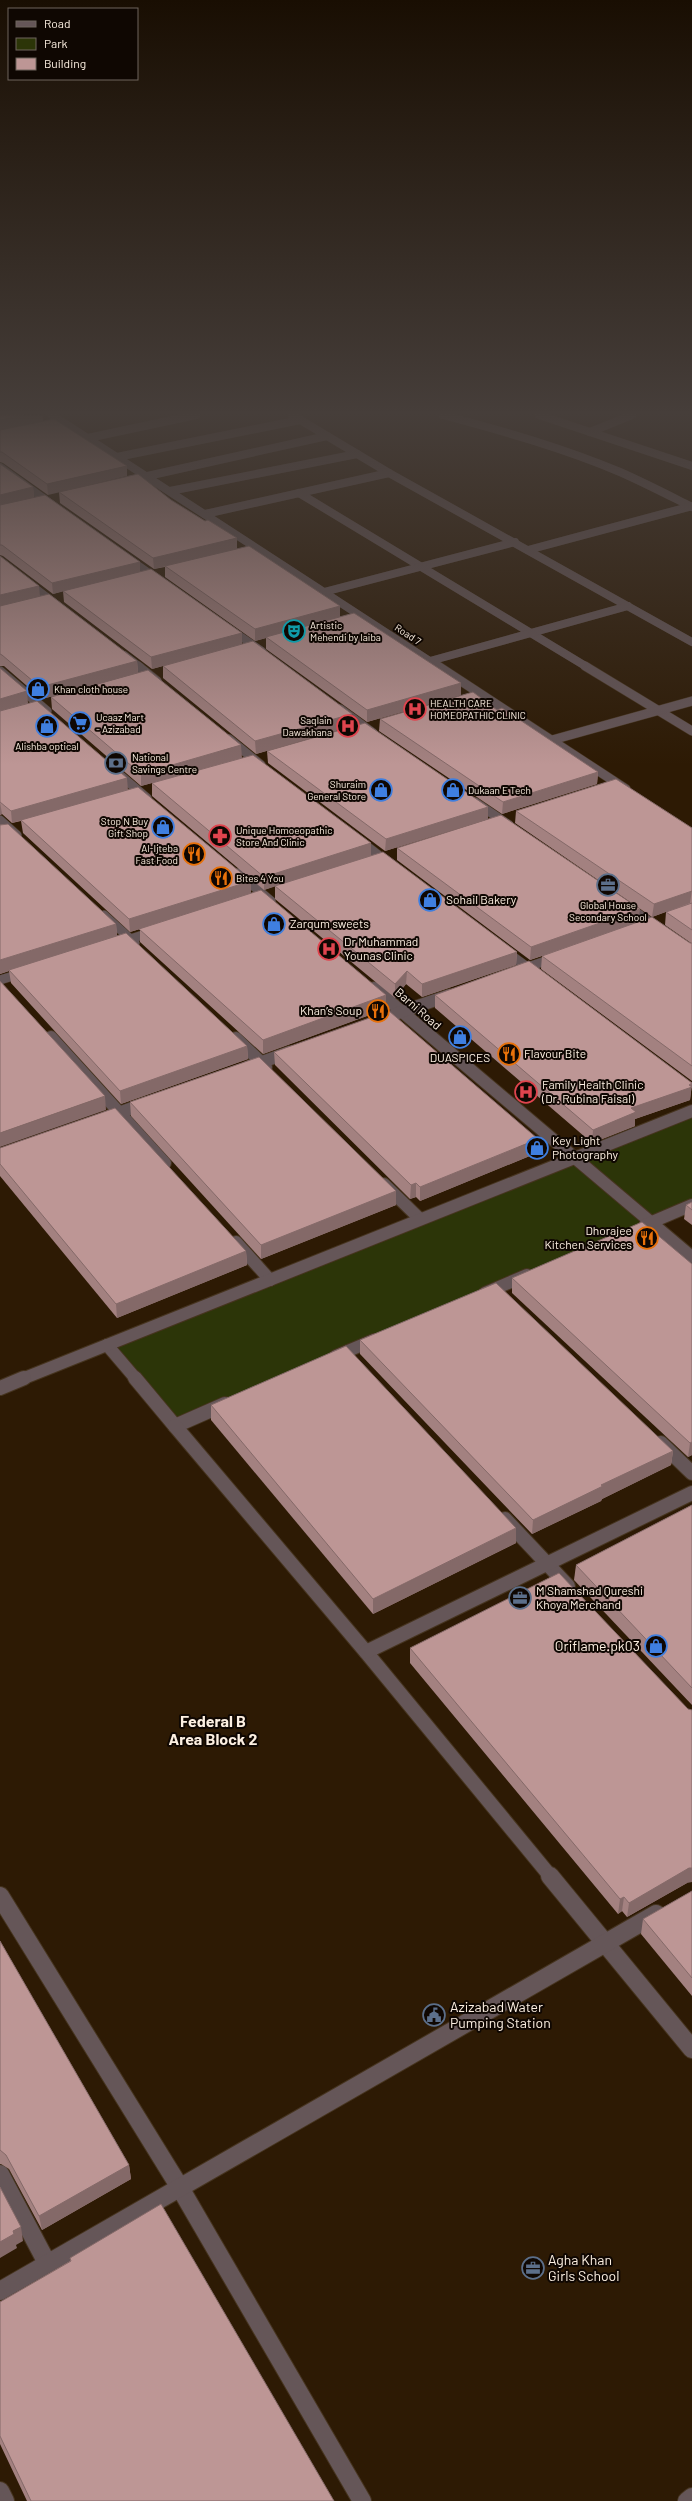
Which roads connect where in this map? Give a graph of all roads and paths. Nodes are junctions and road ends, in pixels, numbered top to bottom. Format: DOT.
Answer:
graph roads {
  1 [pos="232,532"];
  2 [pos="363,532"];
  3 [pos="496,532"];
  4 [pos="598,532"];
  5 [pos="515,542"];
  6 [pos="259,549"];
  7 [pos="528,550"];
  8 [pos="121,553"];
  9 [pos="243,553"];
  10 [pos="421,567"];
  11 [pos="167,572"];
  12 [pos="19,575"];
  13 [pos="152,575"];
  14 [pos="137,579"];
  15 [pos="165,584"];
  16 [pos="324,592"];
  17 [pos="64,596"];
  18 [pos="50,600"];
  19 [pos="36,603"];
  20 [pos="628,606"];
  21 [pos="63,609"];
  22 [pos="362,617"];
  23 [pos="347,621"];
  24 [pos="223,624"];
  25 [pos="530,633"];
  26 [pos="271,642"];
  27 [pos="692,642"];
  28 [pos="256,647"];
  29 [pos="114,648"];
  30 [pos="241,651"];
  31 [pos="268,656"];
  32 [pos="430,661"];
  33 [pos="0,671"];
  34 [pos="156,675"];
  35 [pos="137,680"];
  36 [pos="164,686"];
  37 [pos="482,695"];
  38 [pos="467,699"];
  39 [pos="692,701"];
  40 [pos="335,705"];
  41 [pos="46,706"];
  42 [pos="28,710"];
  43 [pos="658,710"];
  44 [pos="54,717"];
  45 [pos="380,724"];
  46 [pos="365,728"];
  47 [pos="218,730"];
  48 [pos="692,731"];
  49 [pos="350,732"];
  50 [pos="378,737"];
  51 [pos="552,740"];
  52 [pos="269,756"];
  53 [pos="250,761"];
  54 [pos="106,762"];
  55 [pos="266,769"];
  56 [pos="618,784"];
  57 [pos="156,788"];
  58 [pos="604,788"];
  59 [pos="632,793"];
  60 [pos="137,794"];
  61 [pos="470,799"];
  62 [pos="152,803"];
  63 [pos="517,816"];
  64 [pos="0,820"];
  65 [pos="503,821"];
  66 [pos="26,826"];
  67 [pos="488,826"];
  68 [pos="11,830"];
  69 [pos="516,830"];
  70 [pos="0,833"];
  71 [pos="353,835"];
  72 [pos="22,840"];
  73 [pos="399,854"];
  74 [pos="384,859"];
  75 [pos="369,864"];
  76 [pos="230,867"];
  77 [pos="396,868"];
  78 [pos="280,892"];
  79 [pos="266,897"];
  80 [pos="251,901"];
  81 [pos="620,901"];
  82 [pos="278,907"];
  83 [pos="96,908"];
  84 [pos="666,918"];
  85 [pos="652,923"];
  86 [pos="168,927"];
  87 [pos="638,928"];
  88 [pos="668,934"];
  89 [pos="131,939"];
  90 [pos="496,944"];
  91 [pos="109,946"];
  92 [pos="142,950"];
  93 [pos="564,954"];
  94 [pos="36,968"];
  95 [pos="527,968"];
  96 [pos="512,973"];
  97 [pos="540,977"];
  98 [pos="366,982"];
  99 [pos="2,983"];
  100 [pos="461,991"];
  101 [pos="402,1012"];
  102 [pos="387,1017"];
  103 [pos="42,1027"];
  104 [pos="227,1030"];
  105 [pos="298,1049"];
  106 [pos="261,1062"];
  107 [pos="239,1070"];
  108 [pos="273,1074"];
  109 [pos="158,1099"];
  110 [pos="692,1111"];
  111 [pos="120,1112"];
  112 [pos="98,1120"];
  113 [pos="573,1158"];
  114 [pos="172,1170"];
  115 [pos="375,1174"];
  116 [pos="692,1205"];
  117 [pos="420,1219"];
  118 [pos="650,1223"];
  119 [pos="636,1229"];
  120 [pos="229,1234"];
  121 [pos="692,1258"];
  122 [pos="540,1269"];
  123 [pos="270,1280"];
  124 [pos="496,1288"];
  125 [pos="474,1297"];
  126 [pos="507,1299"];
  127 [pos="382,1336"];
  128 [pos="107,1345"];
  129 [pos="346,1351"];
  130 [pos="325,1361"];
  131 [pos="357,1363"];
  132 [pos="0,1388"];
  133 [pos="239,1398"];
  134 [pos="174,1426"];
  135 [pos="652,1435"];
  136 [pos="692,1473"];
  137 [pos="692,1493"];
  138 [pos="493,1506"];
  139 [pos="547,1564"];
  140 [pos="579,1598"];
  141 [pos="366,1652"];
  142 [pos="0,1896"];
  143 [pos="672,1904"];
  144 [pos="606,1944"];
  145 [pos="692,2049"];
  146 [pos="0,2174"];
  147 [pos="179,2186"];
  148 [pos="47,2263"];
  149 [pos="0,2291"];
  150 [pos="0,2491"];
  151 [pos="692,2497"];
  152 [pos="5,2501"];
  153 [pos="362,2501"];
  154 [pos="687,2501"];
  1 -- 6 [label="street, Road 7"];
  2 -- 10 [label="street"];
  3 -- 5 [label="street"];
  4 -- 7 [label="street"];
  5 -- 7 [label="street"];
  5 -- 10 [label="street"];
  6 -- 9 [label="street"];
  6 -- 16 [label="street, Road 7"];
  7 -- 20 [label="street"];
  8 -- 13 [label="street"];
  10 -- 16 [label="street"];
  10 -- 25 [label="street"];
  11 -- 13 [label="street"];
  12 -- 18 [label="street"];
  13 -- 14 [label="street"];
  13 -- 15 [label="street"];
  16 -- 22 [label="street, Road 7"];
  17 -- 18 [label="street"];
  18 -- 19 [label="street"];
  18 -- 21 [label="street"];
  20 -- 25 [label="street"];
  20 -- 27 [label="street"];
  22 -- 23 [label="street"];
  22 -- 32 [label="street, Road 7"];
  24 -- 28 [label="street"];
  25 -- 32 [label="street"];
  25 -- 43 [label="street"];
  26 -- 28 [label="street"];
  28 -- 30 [label="street"];
  28 -- 31 [label="street"];
  29 -- 34 [label="street"];
  32 -- 37 [label="street, Road 7"];
  33 -- 41 [label="street"];
  34 -- 35 [label="street"];
  34 -- 36 [label="street"];
  37 -- 38 [label="street"];
  37 -- 51 [label="street, Road 7"];
  39 -- 43 [label="street"];
  40 -- 46 [label="street"];
  41 -- 42 [label="street"];
  41 -- 44 [label="street"];
  43 -- 48 [label="street"];
  43 -- 51 [label="street"];
  45 -- 46 [label="street"];
  46 -- 49 [label="street"];
  46 -- 50 [label="street"];
  47 -- 53 [label="street"];
  51 -- 56 [label="street, Road 7"];
  52 -- 53 [label="street"];
  53 -- 55 [label="street"];
  54 -- 60 [label="street"];
  56 -- 58 [label="street"];
  56 -- 59 [label="street, Road 7"];
  57 -- 60 [label="street"];
  60 -- 62 [label="street"];
  61 -- 65 [label="street"];
  63 -- 65 [label="street"];
  64 -- 68 [label="street"];
  65 -- 67 [label="street"];
  65 -- 69 [label="street"];
  66 -- 68 [label="street"];
  68 -- 70 [label="street"];
  68 -- 72 [label="street"];
  71 -- 74 [label="street"];
  73 -- 74 [label="street"];
  74 -- 75 [label="street"];
  74 -- 77 [label="street"];
  76 -- 79 [label="street"];
  78 -- 79 [label="street"];
  79 -- 80 [label="street"];
  79 -- 82 [label="street"];
  81 -- 85 [label="street"];
  83 -- 89 [label="street"];
  84 -- 85 [label="street"];
  85 -- 87 [label="street"];
  85 -- 88 [label="street"];
  86 -- 89 [label="street"];
  89 -- 91 [label="street"];
  89 -- 92 [label="street"];
  90 -- 95 [label="street"];
  93 -- 95 [label="street"];
  94 -- 99 [label="street"];
  95 -- 96 [label="street"];
  95 -- 97 [label="street"];
  98 -- 101 [label="street, Barni Road"];
  100 -- 101 [label="street"];
  101 -- 102 [label="street"];
  101 -- 113 [label="street, Barni Road"];
  103 -- 111 [label="street"];
  104 -- 106 [label="street"];
  105 -- 106 [label="street"];
  106 -- 107 [label="street"];
  106 -- 108 [label="street"];
  109 -- 111 [label="street"];
  110 -- 113 [label="street"];
  111 -- 112 [label="street"];
  111 -- 114 [label="street"];
  113 -- 117 [label="street"];
  113 -- 118 [label="street, Barni Road"];
  115 -- 117 [label="street"];
  116 -- 118 [label="street"];
  117 -- 123 [label="street"];
  118 -- 119 [label="street"];
  118 -- 121 [label="street, Barni Road"];
  120 -- 123 [label="street"];
  122 -- 124 [label="street"];
  123 -- 128 [label="street"];
  124 -- 125 [label="street"];
  124 -- 126 [label="street"];
  127 -- 129 [label="street"];
  128 -- 132 [label="street"];
  128 -- 134 [label="street"];
  129 -- 130 [label="street"];
  129 -- 131 [label="street"];
  133 -- 134 [label="street"];
  134 -- 141 [label="street"];
  135 -- 136 [label="street"];
  137 -- 139 [label="street"];
  138 -- 139 [label="street"];
  139 -- 140 [label="street"];
  139 -- 141 [label="street"];
  141 -- 144 [label="street"];
  142 -- 147 [label="street"];
  143 -- 144 [label="street"];
  144 -- 145 [label="street"];
  144 -- 147 [label="street"];
  146 -- 148 [label="street"];
  147 -- 148 [label="street"];
  147 -- 153 [label="street"];
  148 -- 149 [label="street"];
  150 -- 152 [label="street"];
  151 -- 154 [label="street"];
}
